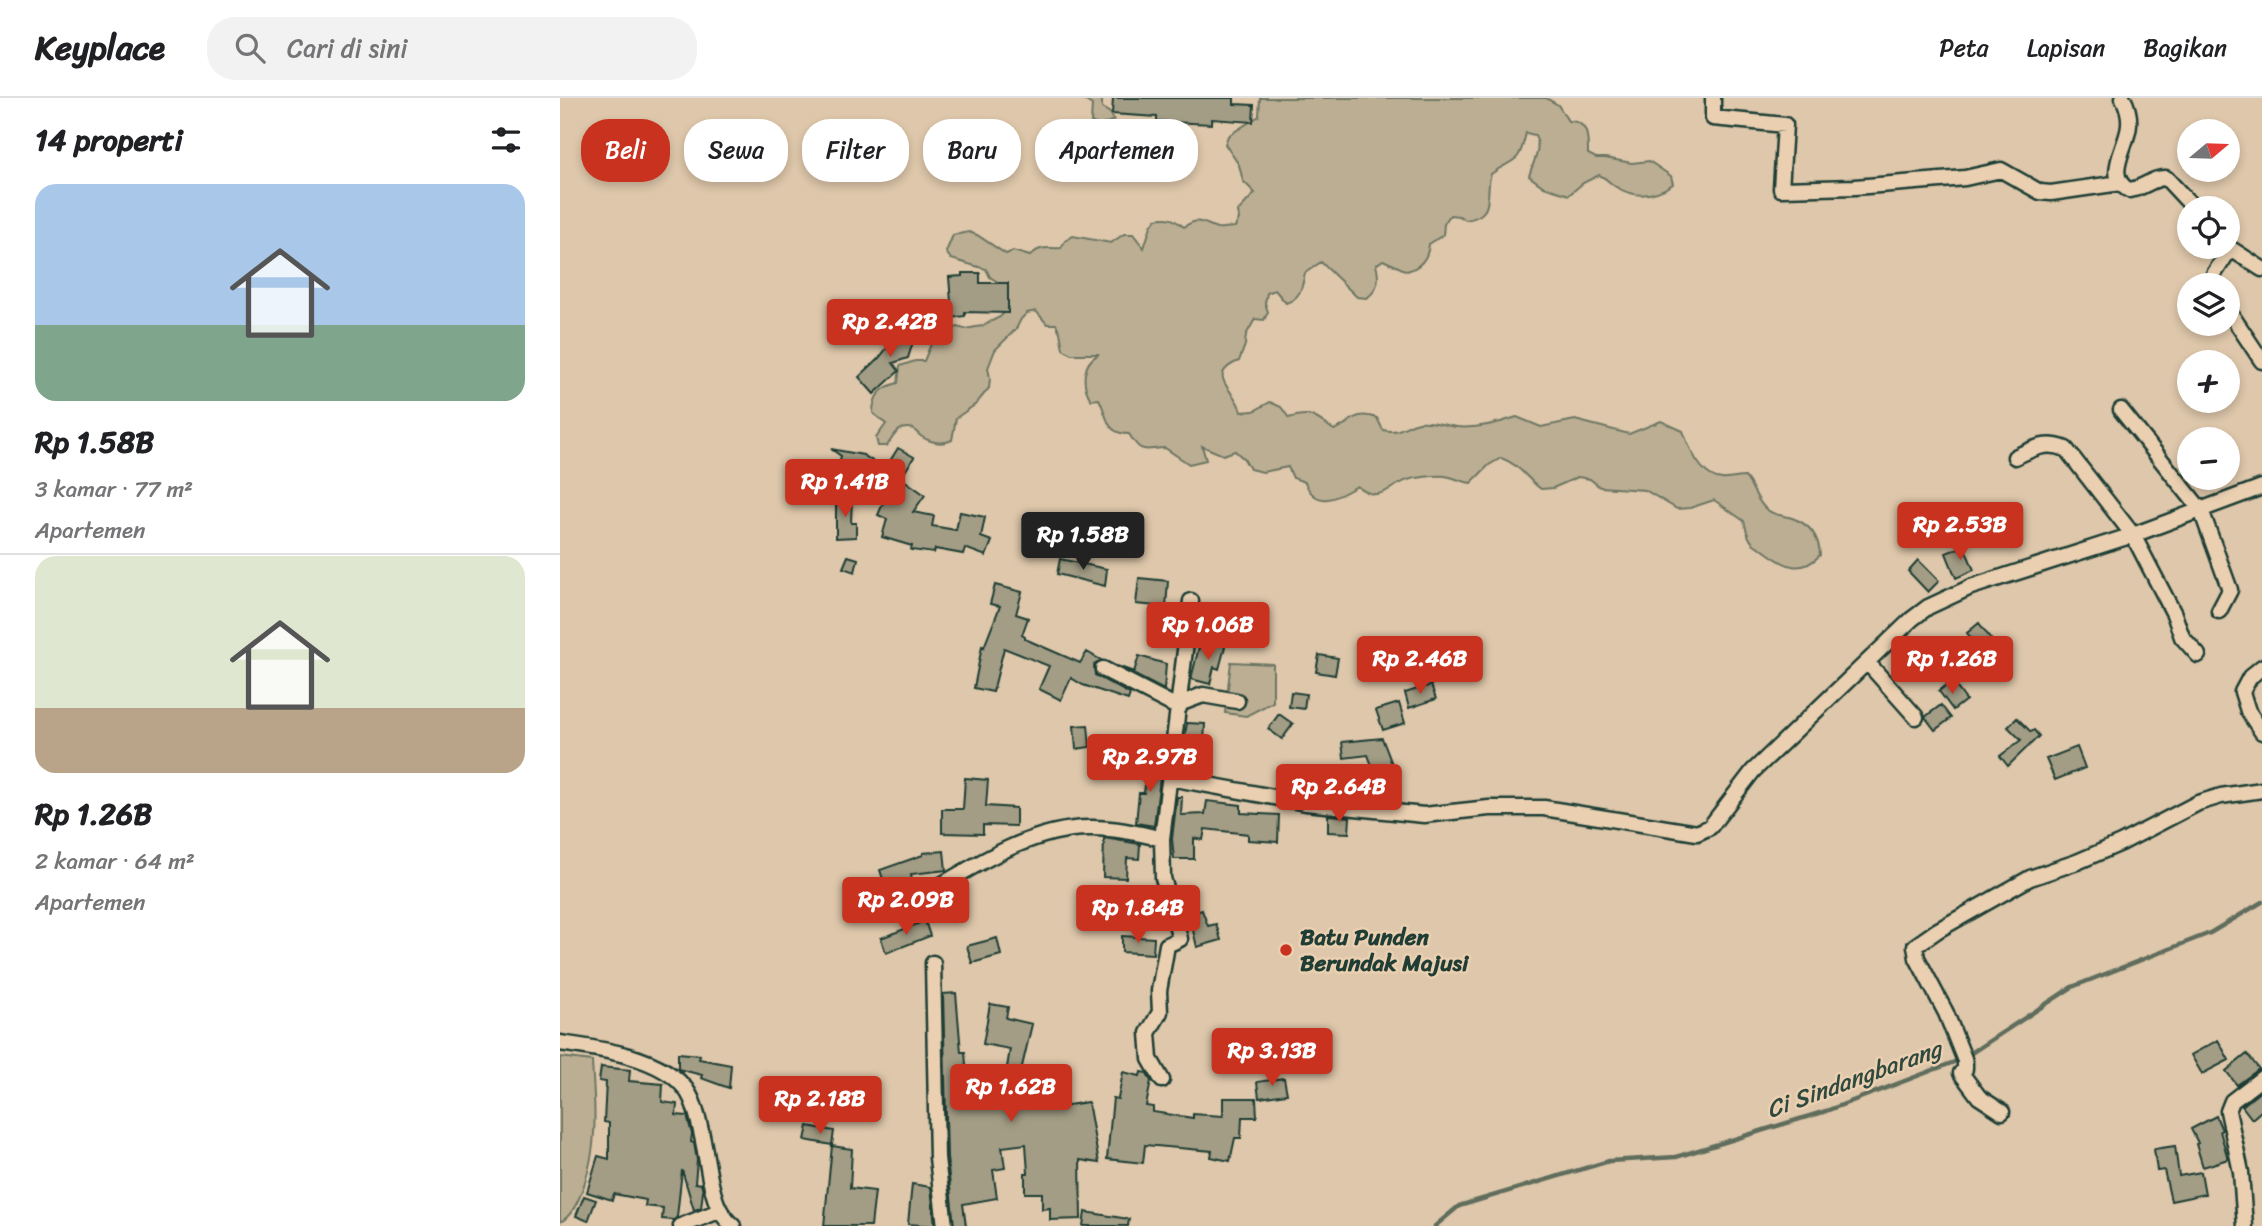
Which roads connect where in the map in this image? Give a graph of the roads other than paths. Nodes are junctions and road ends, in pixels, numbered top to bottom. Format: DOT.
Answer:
graph roads {
  1 [pos="1713,98"];
  2 [pos="2123,98"];
  3 [pos="2120,183"];
  4 [pos="2182,196"];
  5 [pos="2240,255"];
  6 [pos="2262,269"];
  7 [pos="2240,328"];
  8 [pos="2262,361"];
  9 [pos="2121,410"];
  10 [pos="2015,457"];
  11 [pos="2262,486"];
  12 [pos="2201,510"];
  13 [pos="2133,535"];
  14 [pos="1191,601"];
  15 [pos="2219,611"];
  16 [pos="2198,655"];
  17 [pos="1867,662"];
  18 [pos="2262,667"];
  19 [pos="1103,669"];
  20 [pos="1237,701"];
  21 [pos="1179,706"];
  22 [pos="1916,717"];
  23 [pos="2262,732"];
  24 [pos="1170,779"];
  25 [pos="2262,790"];
  26 [pos="1161,839"];
  27 [pos="924,895"];
  28 [pos="933,963"];
  29 [pos="560,1043"];
  30 [pos="2262,1078"];
  31 [pos="1162,1080"];
  32 [pos="2002,1112"];
  33 [pos="719,1211"];
  34 [pos="681,1226"];
  35 [pos="733,1226"];
  36 [pos="945,1226"];
  37 [pos="2245,1226"];
  1 -- 3 [label="street"];
  2 -- 3 [label="street"];
  3 -- 4 [label="street"];
  5 -- 6 [label="street"];
  7 -- 8 [label="street"];
  9 -- 12 [label="street"];
  10 -- 13 [label="street"];
  11 -- 12 [label="street"];
  12 -- 13 [label="street"];
  12 -- 15 [label="street"];
  13 -- 16 [label="street"];
  13 -- 17 [label="street"];
  14 -- 21 [label="street"];
  17 -- 22 [label="street"];
  17 -- 24 [label="street"];
  18 -- 23 [label="street"];
  19 -- 21 [label="street"];
  20 -- 21 [label="street"];
  21 -- 24 [label="street"];
  24 -- 26 [label="street"];
  25 -- 32 [label="street"];
  26 -- 27 [label="street"];
  26 -- 31 [label="street"];
  28 -- 36 [label="street"];
  29 -- 33 [label="street"];
  30 -- 37 [label="street"];
  33 -- 34 [label="street"];
  33 -- 35 [label="street"];
}
